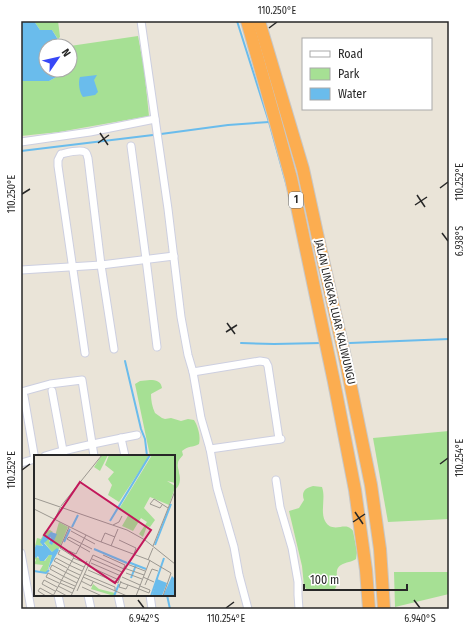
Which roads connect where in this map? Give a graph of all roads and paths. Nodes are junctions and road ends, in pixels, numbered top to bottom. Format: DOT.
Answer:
graph roads {
  1 [pos="141,21"];
  2 [pos="247,21"];
  3 [pos="259,21"];
  4 [pos="155,119"];
  5 [pos="21,142"];
  6 [pos="131,146"];
  7 [pos="174,256"];
  8 [pos="146,259"];
  9 [pos="101,265"];
  10 [pos="73,267"];
  11 [pos="21,270"];
  12 [pos="157,346"];
  13 [pos="114,349"];
  14 [pos="85,353"];
  15 [pos="193,372"];
  16 [pos="52,391"];
  17 [pos="23,394"];
  18 [pos="137,435"];
  19 [pos="121,438"];
  20 [pos="92,444"];
  21 [pos="210,450"];
  22 [pos="64,453"];
  23 [pos="34,455"];
  24 [pos="51,455"];
  25 [pos="94,455"];
  26 [pos="125,455"];
  27 [pos="34,459"];
  28 [pos="21,463"];
  29 [pos="276,480"];
  30 [pos="21,553"];
  31 [pos="58,596"];
  32 [pos="88,596"];
  33 [pos="118,596"];
  34 [pos="150,596"];
  35 [pos="31,609"];
  36 [pos="61,609"];
  37 [pos="91,609"];
  38 [pos="121,609"];
  39 [pos="152,609"];
  40 [pos="248,609"];
  41 [pos="300,609"];
  42 [pos="369,609"];
  43 [pos="384,609"];
  1 -- 4 [label="street"];
  2 -- 42 [label="highway, JALAN LINGKAR LUAR KALIWUNGU / 1"];
  3 -- 43 [label="highway, JALAN LINGKAR LUAR KALIWUNGU / 1"];
  4 -- 5 [label="street"];
  4 -- 7 [label="street"];
  6 -- 8 [label="street"];
  7 -- 8 [label="street"];
  7 -- 15 [label="street"];
  8 -- 9 [label="street"];
  8 -- 12 [label="street"];
  9 -- 10 [label="street"];
  9 -- 10 [label="street"];
  9 -- 13 [label="street"];
  10 -- 11 [label="street"];
  10 -- 14 [label="street"];
  15 -- 21 [label="street"];
  15 -- 21 [label="street"];
  16 -- 22 [label="street"];
  17 -- 20 [label="street"];
  17 -- 23 [label="street"];
  18 -- 19 [label="street"];
  19 -- 20 [label="street"];
  19 -- 26 [label="street"];
  20 -- 22 [label="street"];
  20 -- 25 [label="street"];
  21 -- 40 [label="street"];
  22 -- 24 [label="street"];
  27 -- 28 [label="street"];
  29 -- 41 [label="street"];
  30 -- 35 [label="street"];
  31 -- 36 [label="street"];
  32 -- 37 [label="street"];
  33 -- 38 [label="street"];
  34 -- 39 [label="street"];
}
